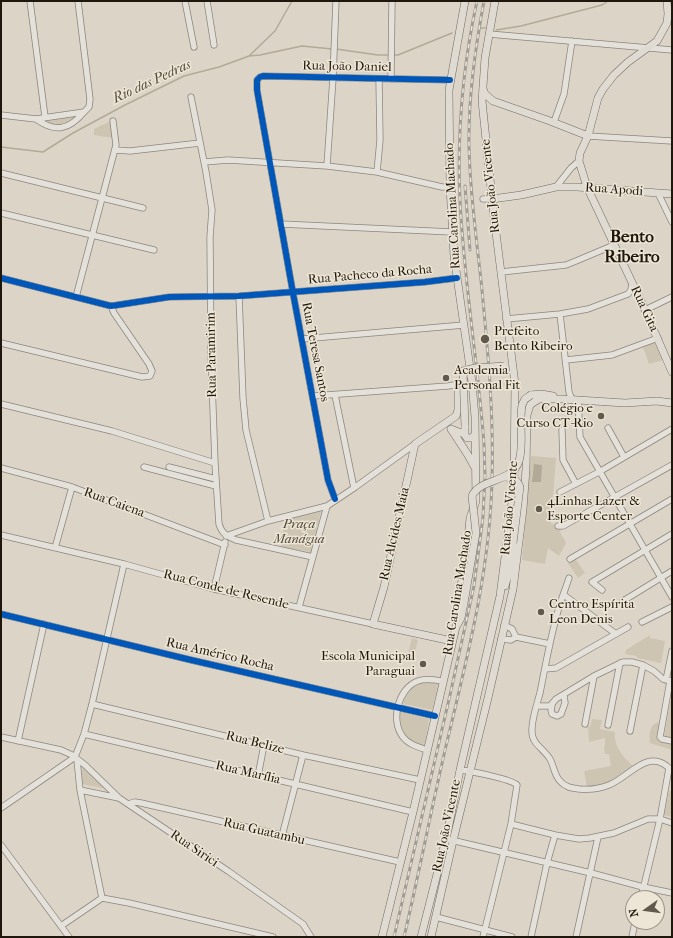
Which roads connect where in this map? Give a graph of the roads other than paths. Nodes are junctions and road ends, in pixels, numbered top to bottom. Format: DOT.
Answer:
graph roads {
  1 [pos="30,1"];
  2 [pos="78,1"];
  3 [pos="185,1"];
  4 [pos="207,1"];
  5 [pos="336,1"];
  6 [pos="392,1"];
  7 [pos="465,1"];
  8 [pos="495,1"];
  9 [pos="667,1"];
  10 [pos="488,34"];
  11 [pos="572,41"];
  12 [pos="214,45"];
  13 [pos="194,47"];
  14 [pos="649,47"];
  15 [pos="672,50"];
  16 [pos="333,78"];
  17 [pos="379,79"];
  18 [pos="391,79"];
  19 [pos="450,80"];
  20 [pos="483,88"];
  21 [pos="257,90"];
  22 [pos="191,97"];
  23 [pos="493,101"];
  24 [pos="482,107"];
  25 [pos="84,112"];
  26 [pos="1,115"];
  27 [pos="45,117"];
  28 [pos="36,119"];
  29 [pos="113,120"];
  30 [pos="554,122"];
  31 [pos="588,136"];
  32 [pos="672,141"];
  33 [pos="200,143"];
  34 [pos="115,150"];
  35 [pos="579,161"];
  36 [pos="204,162"];
  37 [pos="270,163"];
  38 [pos="327,166"];
  39 [pos="377,172"];
  40 [pos="1,173"];
  41 [pos="450,187"];
  42 [pos="556,187"];
  43 [pos="586,188"];
  44 [pos="658,193"];
  45 [pos="672,194"];
  46 [pos="102,198"];
  47 [pos="492,198"];
  48 [pos="483,199"];
  49 [pos="143,208"];
  50 [pos="1,213"];
  51 [pos="672,222"];
  52 [pos="281,224"];
  53 [pos="452,232"];
  54 [pos="92,236"];
  55 [pos="614,245"];
  56 [pos="154,250"];
  57 [pos="501,272"];
  58 [pos="1,278"];
  59 [pos="457,278"];
  60 [pos="632,283"];
  61 [pos="293,293"];
  62 [pos="239,296"];
  63 [pos="76,297"];
  64 [pos="210,297"];
  65 [pos="672,297"];
  66 [pos="111,306"];
  67 [pos="646,310"];
  68 [pos="560,314"];
  69 [pos="506,319"];
  70 [pos="464,325"];
  71 [pos="658,338"];
  72 [pos="302,339"];
  73 [pos="1,343"];
  74 [pos="468,360"];
  75 [pos="566,360"];
  76 [pos="513,366"];
  77 [pos="672,372"];
  78 [pos="460,384"];
  79 [pos="448,386"];
  80 [pos="458,392"];
  81 [pos="335,395"];
  82 [pos="313,396"];
  83 [pos="532,398"];
  84 [pos="575,400"];
  85 [pos="1,404"];
  86 [pos="672,404"];
  87 [pos="465,428"];
  88 [pos="608,428"];
  89 [pos="438,429"];
  90 [pos="451,429"];
  91 [pos="672,429"];
  92 [pos="562,430"];
  93 [pos="475,435"];
  94 [pos="415,444"];
  95 [pos="624,457"];
  96 [pos="215,463"];
  97 [pos="672,465"];
  98 [pos="169,466"];
  99 [pos="144,467"];
  100 [pos="1,468"];
  101 [pos="475,471"];
  102 [pos="599,472"];
  103 [pos="504,477"];
  104 [pos="216,479"];
  105 [pos="576,484"];
  106 [pos="216,486"];
  107 [pos="72,487"];
  108 [pos="354,488"];
  109 [pos="560,492"];
  110 [pos="614,498"];
  111 [pos="335,499"];
  112 [pos="672,500"];
  113 [pos="327,506"];
  114 [pos="512,509"];
  115 [pos="523,509"];
  116 [pos="268,521"];
  117 [pos="630,525"];
  118 [pos="558,526"];
  119 [pos="672,534"];
  120 [pos="1,535"];
  121 [pos="226,536"];
  122 [pos="225,545"];
  123 [pos="55,548"];
  124 [pos="645,550"];
  125 [pos="313,557"];
  126 [pos="570,559"];
  127 [pos="124,564"];
  128 [pos="672,571"];
  129 [pos="569,578"];
  130 [pos="661,578"];
  131 [pos="214,589"];
  132 [pos="602,590"];
  133 [pos="564,595"];
  134 [pos="500,596"];
  135 [pos="672,597"];
  136 [pos="623,601"];
  137 [pos="672,607"];
  138 [pos="299,608"];
  139 [pos="1,614"];
  140 [pos="642,622"];
  141 [pos="44,624"];
  142 [pos="373,624"];
  143 [pos="504,625"];
  144 [pos="456,627"];
  145 [pos="628,627"];
  146 [pos="616,634"];
  147 [pos="516,637"];
  148 [pos="107,639"];
  149 [pos="501,639"];
  150 [pos="452,641"];
  151 [pos="550,644"];
  152 [pos="672,651"];
  153 [pos="620,663"];
  154 [pos="643,665"];
  155 [pos="545,669"];
  156 [pos="594,676"];
  157 [pos="443,681"];
  158 [pos="669,681"];
  159 [pos="564,695"];
  160 [pos="92,704"];
  161 [pos="537,706"];
  162 [pos="549,706"];
  163 [pos="398,707"];
  164 [pos="435,716"];
  165 [pos="585,724"];
  166 [pos="608,725"];
  167 [pos="630,731"];
  168 [pos="84,734"];
  169 [pos="1,737"];
  170 [pos="18,741"];
  171 [pos="672,741"];
  172 [pos="264,745"];
  173 [pos="426,750"];
  174 [pos="303,755"];
  175 [pos="76,758"];
  176 [pos="671,769"];
  177 [pos="460,770"];
  178 [pos="471,771"];
  179 [pos="258,776"];
  180 [pos="420,780"];
  181 [pos="296,784"];
  182 [pos="80,790"];
  183 [pos="119,798"];
  184 [pos="128,804"];
  185 [pos="1,808"];
  186 [pos="413,812"];
  187 [pos="660,819"];
  188 [pos="672,822"];
  189 [pos="511,824"];
  190 [pos="555,835"];
  191 [pos="282,836"];
  192 [pos="598,837"];
  193 [pos="449,840"];
  194 [pos="1,845"];
  195 [pos="504,854"];
  196 [pos="400,862"];
  197 [pos="547,863"];
  198 [pos="591,873"];
  199 [pos="644,888"];
  200 [pos="672,893"];
  201 [pos="102,898"];
  202 [pos="436,917"];
  203 [pos="61,926"];
  204 [pos="484,930"];
  205 [pos="69,937"];
  206 [pos="272,937"];
  207 [pos="311,937"];
  208 [pos="382,937"];
  209 [pos="421,937"];
  210 [pos="431,937"];
  211 [pos="483,937"];
  212 [pos="512,937"];
  213 [pos="531,937"];
  214 [pos="576,937"];
  1 -- 27 [label="street"];
  2 -- 25 [label="street"];
  3 -- 13 [label="street"];
  4 -- 12 [label="street"];
  5 -- 16 [label="street"];
  6 -- 18 [label="street"];
  7 -- 19 [label="main road, Rua Carolina Machado"];
  8 -- 10 [label="main road, Rua João Vicente"];
  9 -- 14 [label="main road"];
  10 -- 11 [label="street"];
  10 -- 20 [label="main road, Rua João Vicente"];
  11 -- 14 [label="street"];
  11 -- 30 [label="street"];
  14 -- 15 [label="street"];
  14 -- 31 [label="main road"];
  16 -- 17 [label="street, Rua João Daniel"];
  16 -- 21 [label="street, Rua João Daniel"];
  16 -- 38 [label="street"];
  17 -- 18 [label="street, Rua João Daniel"];
  17 -- 39 [label="street"];
  18 -- 19 [label="street, Rua João Daniel"];
  19 -- 41 [label="main road, Rua Carolina Machado"];
  20 -- 23 [label="main road"];
  20 -- 24 [label="main road, Rua João Vicente"];
  21 -- 37 [label="street, Rua Teresa Santos"];
  22 -- 33 [label="street, Rua Paramirim"];
  23 -- 24 [label="main road"];
  23 -- 30 [label="main road"];
  24 -- 47 [label="main road, Rua João Vicente"];
  25 -- 27 [label="street"];
  25 -- 28 [label="street"];
  26 -- 28 [label="street"];
  27 -- 28 [label="street"];
  29 -- 34 [label="street"];
  30 -- 31 [label="main road"];
  31 -- 32 [label="street"];
  31 -- 35 [label="main road"];
  33 -- 34 [label="street"];
  33 -- 36 [label="street, Rua Paramirim"];
  34 -- 46 [label="street"];
  35 -- 42 [label="street"];
  35 -- 43 [label="main road, Rua Gita"];
  36 -- 37 [label="street"];
  36 -- 64 [label="street, Rua Paramirim"];
  37 -- 38 [label="street"];
  37 -- 52 [label="street, Rua Teresa Santos"];
  38 -- 39 [label="street"];
  39 -- 41 [label="street"];
  40 -- 46 [label="street"];
  41 -- 53 [label="main road, Rua Carolina Machado"];
  42 -- 43 [label="main road, Rua Apodi"];
  42 -- 47 [label="main road, Rua Apodi"];
  43 -- 44 [label="main road, Rua Apodi"];
  43 -- 55 [label="main road, Rua Gita"];
  44 -- 45 [label="main road, Rua Apodi"];
  44 -- 51 [label="street"];
  46 -- 49 [label="street"];
  46 -- 54 [label="street"];
  47 -- 48 [label="street"];
  47 -- 57 [label="main road, Rua João Vicente"];
  50 -- 54 [label="street"];
  52 -- 53 [label="street"];
  52 -- 61 [label="street, Rua Teresa Santos"];
  53 -- 59 [label="main road, Rua Carolina Machado"];
  54 -- 56 [label="street"];
  54 -- 63 [label="street"];
  55 -- 57 [label="street"];
  55 -- 60 [label="main road, Rua Gita"];
  57 -- 69 [label="main road, Rua João Vicente"];
  58 -- 63 [label="street, Rua Pacheco da Rocha"];
  59 -- 61 [label="street, Rua Pacheco da Rocha"];
  59 -- 70 [label="main road, Rua Carolina Machado"];
  60 -- 67 [label="main road, Rua Gita"];
  60 -- 68 [label="street"];
  61 -- 62 [label="street, Rua Pacheco da Rocha"];
  61 -- 72 [label="street, Rua Teresa Santos"];
  62 -- 64 [label="street, Rua Pacheco da Rocha"];
  62 -- 116 [label="street"];
  63 -- 66 [label="street, Rua Pacheco da Rocha"];
  64 -- 66 [label="street, Rua Pacheco da Rocha"];
  64 -- 96 [label="street, Rua Paramirim"];
  65 -- 67 [label="street"];
  66 -- 73 [label="street"];
  67 -- 71 [label="main road, Rua Gita"];
  68 -- 69 [label="street"];
  68 -- 75 [label="street"];
  69 -- 76 [label="main road, Rua João Vicente"];
  70 -- 72 [label="street"];
  70 -- 74 [label="main road, Rua Carolina Machado"];
  71 -- 75 [label="street"];
  71 -- 77 [label="main road, Rua Gita"];
  72 -- 82 [label="street, Rua Teresa Santos"];
  74 -- 78 [label="main road"];
  74 -- 93 [label="main road, Rua Carolina Machado"];
  75 -- 84 [label="street"];
  76 -- 87 [label="main road, bridge"];
  76 -- 114 [label="main road, Rua João Vicente"];
  78 -- 79 [label="street"];
  78 -- 80 [label="main road"];
  79 -- 80 [label="street"];
  79 -- 81 [label="street"];
  80 -- 89 [label="main road"];
  81 -- 82 [label="street"];
  81 -- 108 [label="street"];
  82 -- 111 [label="street, Rua Teresa Santos"];
  83 -- 84 [label="main road"];
  83 -- 103 [label="main road, bridge"];
  83 -- 115 [label="main road, Rua João Vicente"];
  84 -- 86 [label="main road"];
  84 -- 102 [label="street"];
  85 -- 96 [label="street"];
  87 -- 90 [label="main road"];
  87 -- 93 [label="main road"];
  88 -- 95 [label="street"];
  89 -- 90 [label="main road"];
  89 -- 94 [label="main road"];
  90 -- 101 [label="main road"];
  91 -- 95 [label="street"];
  92 -- 105 [label="street"];
  93 -- 101 [label="main road, Rua Carolina Machado"];
  94 -- 108 [label="street"];
  94 -- 142 [label="main road, Rua Alcides Maia"];
  95 -- 102 [label="street"];
  96 -- 104 [label="street, Rua Paramirim"];
  97 -- 110 [label="street"];
  98 -- 104 [label="street"];
  99 -- 106 [label="street"];
  100 -- 107 [label="street, Rua Caiena"];
  101 -- 144 [label="main road, Rua Carolina Machado"];
  102 -- 105 [label="street"];
  102 -- 110 [label="street"];
  103 -- 134 [label="main road, bridge"];
  103 -- 144 [label="main road, bridge"];
  104 -- 106 [label="street, Rua Paramirim"];
  105 -- 109 [label="street"];
  106 -- 121 [label="street, Rua Paramirim"];
  107 -- 122 [label="street, Rua Caiena"];
  107 -- 123 [label="street"];
  108 -- 111 [label="street"];
  110 -- 117 [label="street"];
  110 -- 118 [label="street"];
  111 -- 113 [label="street"];
  112 -- 117 [label="street"];
  113 -- 116 [label="street"];
  113 -- 125 [label="street"];
  114 -- 115 [label="main road"];
  114 -- 134 [label="main road, Rua João Vicente"];
  115 -- 143 [label="main road, Rua João Vicente"];
  116 -- 121 [label="street"];
  117 -- 124 [label="street"];
  117 -- 126 [label="street"];
  119 -- 124 [label="street"];
  120 -- 123 [label="street, Rua Conde de Resende"];
  121 -- 122 [label="street, Rua Paramirim"];
  121 -- 125 [label="street"];
  122 -- 131 [label="street, Rua Paramirim"];
  123 -- 127 [label="street, Rua Conde de Resende"];
  124 -- 130 [label="street"];
  124 -- 132 [label="street"];
  125 -- 138 [label="street"];
  127 -- 131 [label="street, Rua Conde de Resende"];
  127 -- 148 [label="street"];
  128 -- 130 [label="street"];
  129 -- 133 [label="street"];
  130 -- 135 [label="street"];
  130 -- 136 [label="street"];
  131 -- 138 [label="street, Rua Conde de Resende"];
  133 -- 146 [label="street"];
  133 -- 151 [label="street"];
  134 -- 177 [label="main road, Rua João Vicente"];
  137 -- 140 [label="street"];
  138 -- 142 [label="street, Rua Conde de Resende"];
  139 -- 141 [label="street, Rua Américo Rocha"];
  141 -- 148 [label="street, Rua Américo Rocha"];
  141 -- 170 [label="street"];
  142 -- 150 [label="main road, Rua Conde de Resende"];
  143 -- 147 [label="street"];
  143 -- 149 [label="main road, Rua João Vicente"];
  144 -- 150 [label="main road, Rua Carolina Machado"];
  145 -- 146 [label="street"];
  146 -- 155 [label="street"];
  147 -- 149 [label="street"];
  147 -- 151 [label="street"];
  148 -- 160 [label="street"];
  148 -- 163 [label="street, Rua Américo Rocha"];
  149 -- 178 [label="main road, Rua João Vicente"];
  150 -- 157 [label="main road, Rua Carolina Machado"];
  151 -- 155 [label="street"];
  152 -- 158 [label="street"];
  153 -- 154 [label="street"];
  153 -- 156 [label="street"];
  153 -- 166 [label="street"];
  154 -- 158 [label="street"];
  154 -- 167 [label="street"];
  155 -- 161 [label="street"];
  156 -- 159 [label="street"];
  156 -- 165 [label="street"];
  157 -- 163 [label="street"];
  157 -- 164 [label="main road, Rua Carolina Machado"];
  158 -- 171 [label="street"];
  159 -- 162 [label="street"];
  159 -- 162 [label="street"];
  160 -- 168 [label="street"];
  160 -- 172 [label="street, Rua Belize"];
  161 -- 162 [label="street"];
  161 -- 176 [label="street"];
  163 -- 164 [label="street, Rua Américo Rocha"];
  163 -- 173 [label="street"];
  164 -- 173 [label="main road, Rua Carolina Machado"];
  168 -- 175 [label="street"];
  168 -- 179 [label="street, Rua Marília"];
  169 -- 170 [label="street, Rua Sirici"];
  170 -- 175 [label="street, Rua Sirici"];
  172 -- 174 [label="street, Rua Belize"];
  172 -- 179 [label="street"];
  173 -- 180 [label="main road, Rua Carolina Machado"];
  174 -- 180 [label="street, Rua Belize"];
  174 -- 181 [label="street"];
  175 -- 182 [label="street"];
  175 -- 183 [label="street, Rua Sirici"];
  175 -- 185 [label="street"];
  176 -- 187 [label="street"];
  177 -- 178 [label="street"];
  177 -- 193 [label="main road, Rua João Vicente"];
  178 -- 189 [label="street"];
  178 -- 193 [label="main road, Rua João Vicente"];
  179 -- 181 [label="street, Rua Marília"];
  180 -- 186 [label="main road, Rua Carolina Machado"];
  181 -- 186 [label="street, Rua Marília"];
  181 -- 191 [label="street"];
  182 -- 183 [label="street"];
  182 -- 201 [label="street"];
  183 -- 184 [label="street, Rua Sirici"];
  184 -- 191 [label="street, Rua Guatambu"];
  184 -- 207 [label="street, Rua Sirici"];
  186 -- 196 [label="main road, Rua Carolina Machado"];
  187 -- 188 [label="street"];
  187 -- 192 [label="street"];
  187 -- 199 [label="street"];
  189 -- 190 [label="street"];
  189 -- 195 [label="street"];
  190 -- 192 [label="street"];
  190 -- 197 [label="street"];
  191 -- 196 [label="street, Rua Guatambu"];
  192 -- 198 [label="street"];
  193 -- 195 [label="street"];
  193 -- 202 [label="main road, Rua João Vicente"];
  193 -- 209 [label="main road, Rua João Vicente"];
  194 -- 203 [label="street"];
  195 -- 197 [label="street"];
  195 -- 204 [label="street"];
  196 -- 208 [label="main road, Rua Carolina Machado"];
  197 -- 198 [label="street"];
  197 -- 213 [label="street"];
  198 -- 199 [label="street"];
  198 -- 214 [label="street"];
  199 -- 200 [label="street"];
  201 -- 203 [label="street"];
  201 -- 206 [label="street"];
  202 -- 204 [label="street"];
  202 -- 210 [label="main road, Rua João Vicente"];
  203 -- 205 [label="street"];
  204 -- 211 [label="street"];
  204 -- 212 [label="street"];
}
